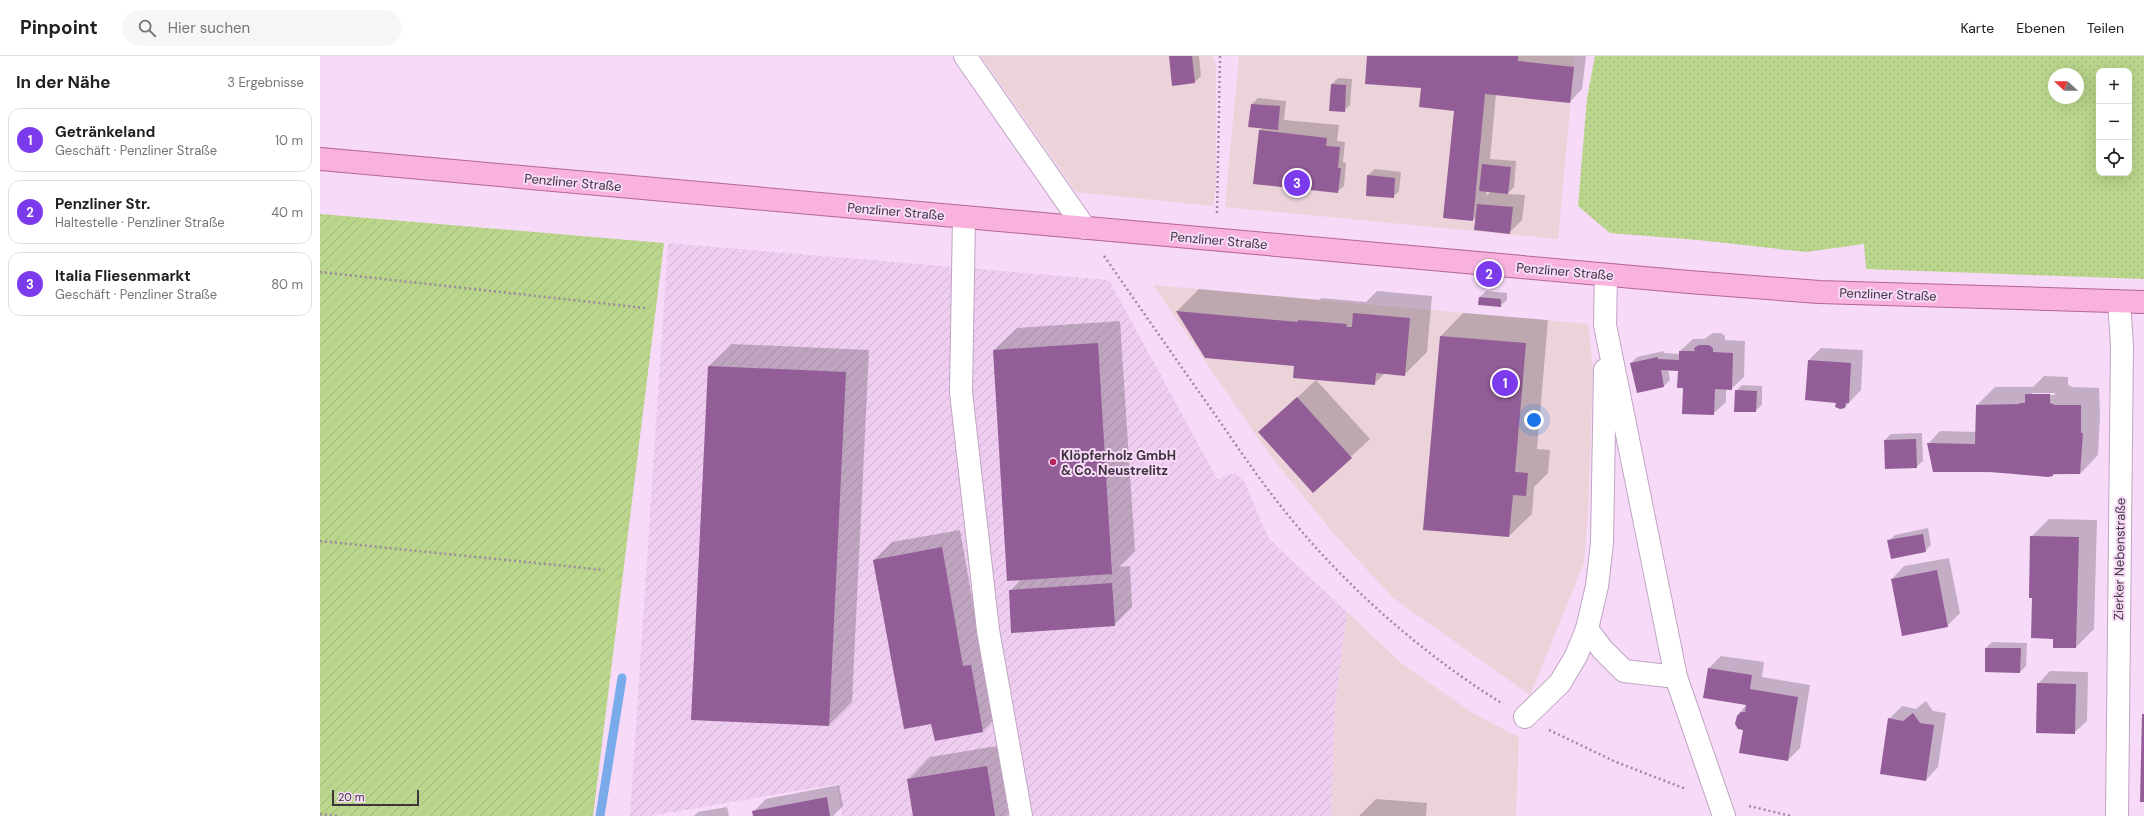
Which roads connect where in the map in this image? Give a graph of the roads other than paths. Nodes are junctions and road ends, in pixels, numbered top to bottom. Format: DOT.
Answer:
graph roads {
  1 [pos="965,56"];
  2 [pos="320,159"];
  3 [pos="964,217"];
  4 [pos="1085,228"];
  5 [pos="1606,275"];
  6 [pos="2118,302"];
  7 [pos="2144,302"];
  8 [pos="1605,325"];
  9 [pos="1587,629"];
  10 [pos="1676,677"];
  11 [pos="1525,717"];
  12 [pos="1722,807"];
  13 [pos="1020,816"];
  14 [pos="2116,816"];
  1 -- 4 [label="street"];
  2 -- 3 [label="main road, Penzliner Straße"];
  3 -- 4 [label="main road, Penzliner Straße"];
  3 -- 13 [label="street"];
  4 -- 5 [label="main road, Penzliner Straße"];
  5 -- 6 [label="main road, Penzliner Straße"];
  5 -- 8 [label="street"];
  6 -- 7 [label="main road, Penzliner Straße"];
  6 -- 14 [label="street, Zierker Nebenstraße"];
  8 -- 9 [label="street"];
  8 -- 10 [label="street"];
  9 -- 10 [label="street"];
  9 -- 11 [label="street"];
  10 -- 12 [label="street"];
}
